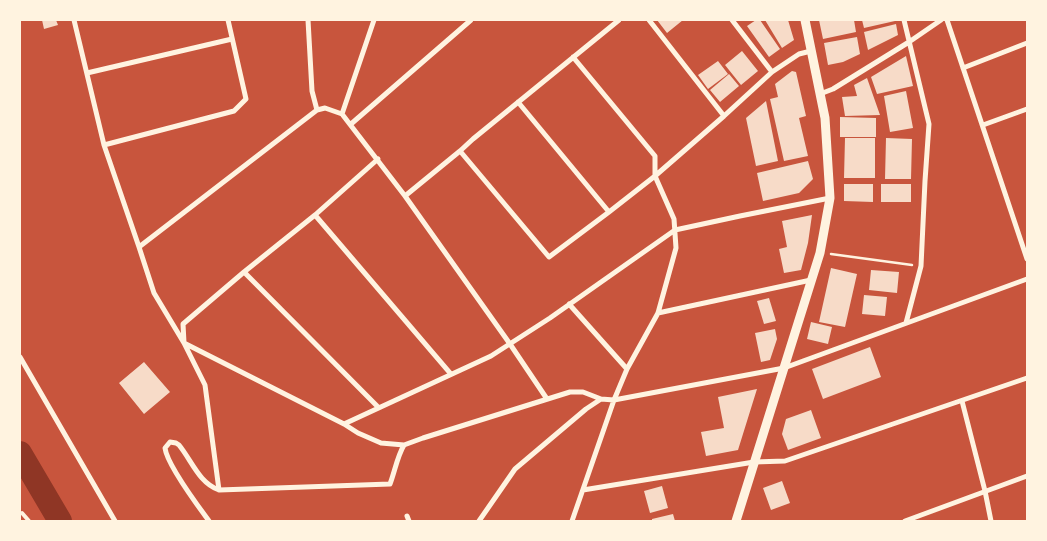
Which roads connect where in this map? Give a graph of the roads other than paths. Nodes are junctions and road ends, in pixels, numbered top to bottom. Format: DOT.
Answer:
graph roads {
  1 [pos="74,20"];
  2 [pos="228,20"];
  3 [pos="308,20"];
  4 [pos="374,20"];
  5 [pos="471,20"];
  6 [pos="619,20"];
  7 [pos="649,20"];
  8 [pos="732,20"];
  9 [pos="805,20"];
  10 [pos="904,20"];
  11 [pos="941,20"];
  12 [pos="947,20"];
  13 [pos="232,39"];
  14 [pos="908,42"];
  15 [pos="1027,43"];
  16 [pos="812,51"];
  17 [pos="573,57"];
  18 [pos="963,68"];
  19 [pos="772,72"];
  20 [pos="87,74"];
  21 [pos="819,95"];
  22 [pos="518,102"];
  23 [pos="1027,109"];
  24 [pos="317,110"];
  25 [pos="342,114"];
  26 [pos="724,116"];
  27 [pos="350,124"];
  28 [pos="983,125"];
  29 [pos="104,145"];
  30 [pos="460,151"];
  31 [pos="378,159"];
  32 [pos="655,176"];
  33 [pos="405,196"];
  34 [pos="830,198"];
  35 [pos="609,212"];
  36 [pos="316,216"];
  37 [pos="675,230"];
  38 [pos="139,247"];
  39 [pos="1027,257"];
  40 [pos="244,272"];
  41 [pos="1027,279"];
  42 [pos="811,280"];
  43 [pos="569,304"];
  44 [pos="658,312"];
  45 [pos="906,323"];
  46 [pos="184,343"];
  47 [pos="510,344"];
  48 [pos="20,357"];
  49 [pos="784,368"];
  50 [pos="627,369"];
  51 [pos="451,374"];
  52 [pos="1027,378"];
  53 [pos="547,399"];
  54 [pos="601,399"];
  55 [pos="614,400"];
  56 [pos="962,401"];
  57 [pos="378,407"];
  58 [pos="344,424"];
  59 [pos="404,445"];
  60 [pos="754,462"];
  61 [pos="1027,476"];
  62 [pos="220,490"];
  63 [pos="583,490"];
  64 [pos="985,491"];
  65 [pos="22,513"];
  66 [pos="29,521"];
  67 [pos="116,521"];
  68 [pos="209,521"];
  69 [pos="479,521"];
  70 [pos="572,521"];
  71 [pos="736,521"];
  72 [pos="905,521"];
  73 [pos="991,521"];
  1 -- 20 [label="street"];
  2 -- 13 [label="street"];
  3 -- 24 [label="street"];
  4 -- 25 [label="street"];
  5 -- 27 [label="street"];
  6 -- 17 [label="street"];
  7 -- 26 [label="street"];
  8 -- 19 [label="street"];
  9 -- 16 [label="street"];
  10 -- 14 [label="street"];
  11 -- 14 [label="street"];
  12 -- 18 [label="street"];
  13 -- 20 [label="street"];
  13 -- 29 [label="street"];
  14 -- 21 [label="street"];
  14 -- 45 [label="street"];
  15 -- 18 [label="street"];
  16 -- 19 [label="street"];
  16 -- 21 [label="street"];
  17 -- 22 [label="street"];
  17 -- 32 [label="street"];
  18 -- 28 [label="street"];
  19 -- 26 [label="street"];
  20 -- 29 [label="street"];
  21 -- 34 [label="street"];
  22 -- 30 [label="street"];
  22 -- 35 [label="street"];
  23 -- 28 [label="street"];
  24 -- 25 [label="street"];
  24 -- 38 [label="street"];
  25 -- 27 [label="street"];
  26 -- 32 [label="street"];
  27 -- 31 [label="street"];
  28 -- 39 [label="street"];
  29 -- 38 [label="street"];
  30 -- 33 [label="street"];
  30 -- 35 [label="street"];
  31 -- 33 [label="street"];
  31 -- 36 [label="street"];
  32 -- 35 [label="street"];
  32 -- 37 [label="street"];
  33 -- 47 [label="street"];
  34 -- 37 [label="street"];
  34 -- 42 [label="street"];
  36 -- 40 [label="street"];
  36 -- 51 [label="street"];
  37 -- 43 [label="street"];
  37 -- 44 [label="street"];
  38 -- 46 [label="street"];
  40 -- 46 [label="street"];
  40 -- 57 [label="street"];
  41 -- 45 [label="street"];
  42 -- 44 [label="street"];
  42 -- 49 [label="street"];
  43 -- 47 [label="street"];
  43 -- 50 [label="street"];
  44 -- 50 [label="street"];
  45 -- 49 [label="street"];
  46 -- 58 [label="street"];
  46 -- 62 [label="street"];
  47 -- 51 [label="street"];
  47 -- 53 [label="street"];
  48 -- 67 [label="street"];
  49 -- 55 [label="street"];
  49 -- 60 [label="street"];
  50 -- 55 [label="street"];
  51 -- 57 [label="street"];
  52 -- 56 [label="street"];
  53 -- 54 [label="street"];
  53 -- 59 [label="street"];
  54 -- 55 [label="street"];
  54 -- 69 [label="street"];
  55 -- 63 [label="street"];
  56 -- 60 [label="street"];
  56 -- 64 [label="street"];
  57 -- 58 [label="street"];
  58 -- 59 [label="street"];
  59 -- 62 [label="street"];
  60 -- 63 [label="street"];
  60 -- 71 [label="street"];
  61 -- 64 [label="street"];
  62 -- 68 [label="street"];
  63 -- 70 [label="street"];
  64 -- 72 [label="street"];
  64 -- 73 [label="street"];
  65 -- 66 [label="lane"];
}
